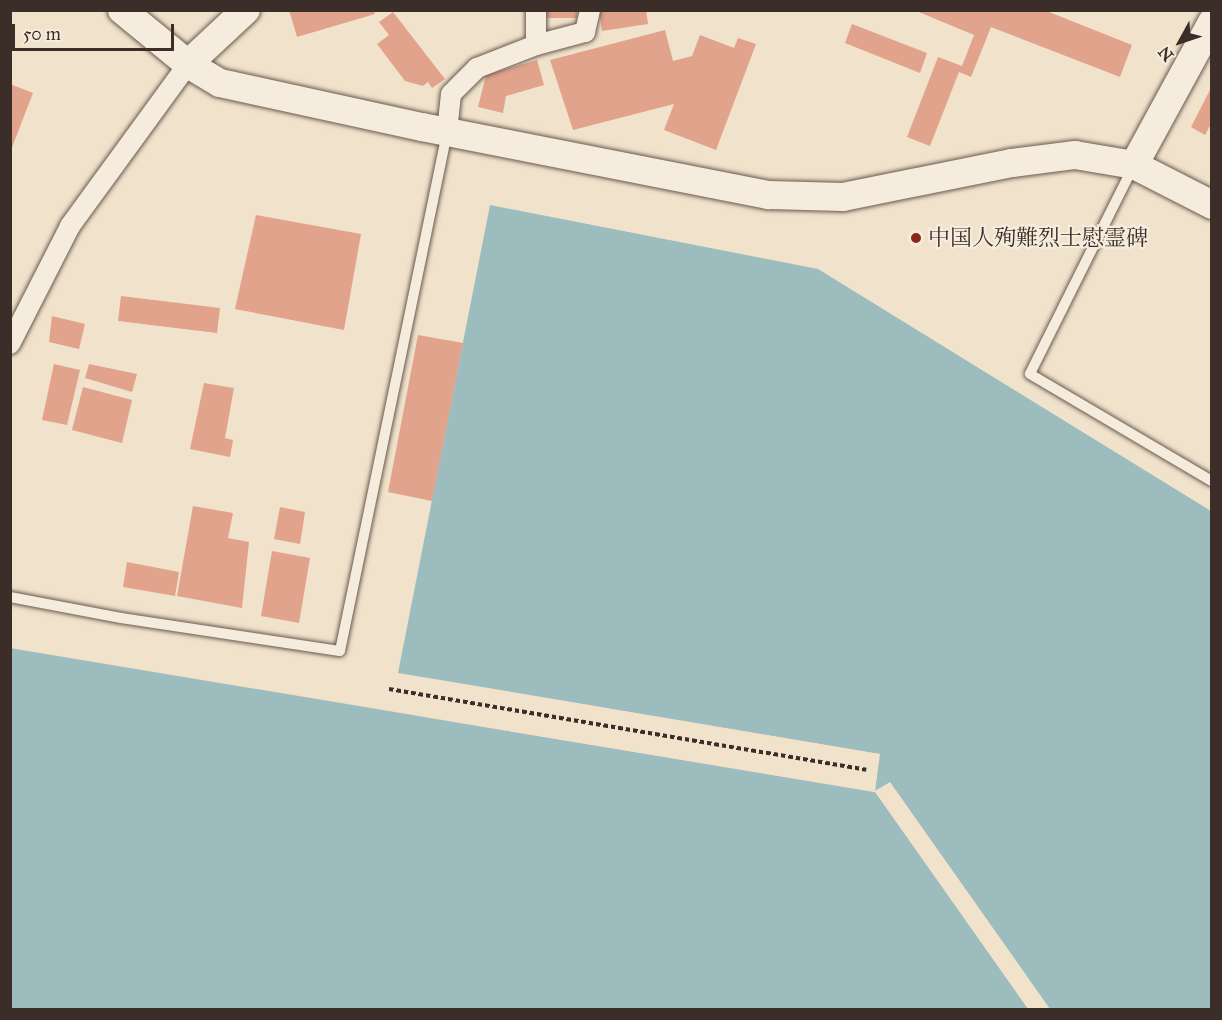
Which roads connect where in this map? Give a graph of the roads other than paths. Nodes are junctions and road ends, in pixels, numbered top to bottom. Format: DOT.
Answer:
graph roads {
  1 [pos="122,10"];
  2 [pos="246,10"];
  3 [pos="536,10"];
  4 [pos="590,10"];
  5 [pos="1212,22"];
  6 [pos="536,45"];
  7 [pos="188,64"];
  8 [pos="447,132"];
  9 [pos="1134,165"];
  10 [pos="1212,205"];
  11 [pos="10,344"];
  12 [pos="1212,481"];
  13 [pos="10,597"];
  1 -- 7 [label="street"];
  2 -- 7 [label="street"];
  3 -- 6 [label="street"];
  4 -- 6 [label="street"];
  5 -- 9 [label="street"];
  6 -- 8 [label="street"];
  7 -- 8 [label="street"];
  7 -- 11 [label="street"];
  8 -- 9 [label="street"];
  8 -- 13 [label="lane"];
  9 -- 10 [label="street"];
  9 -- 12 [label="lane"];
}
